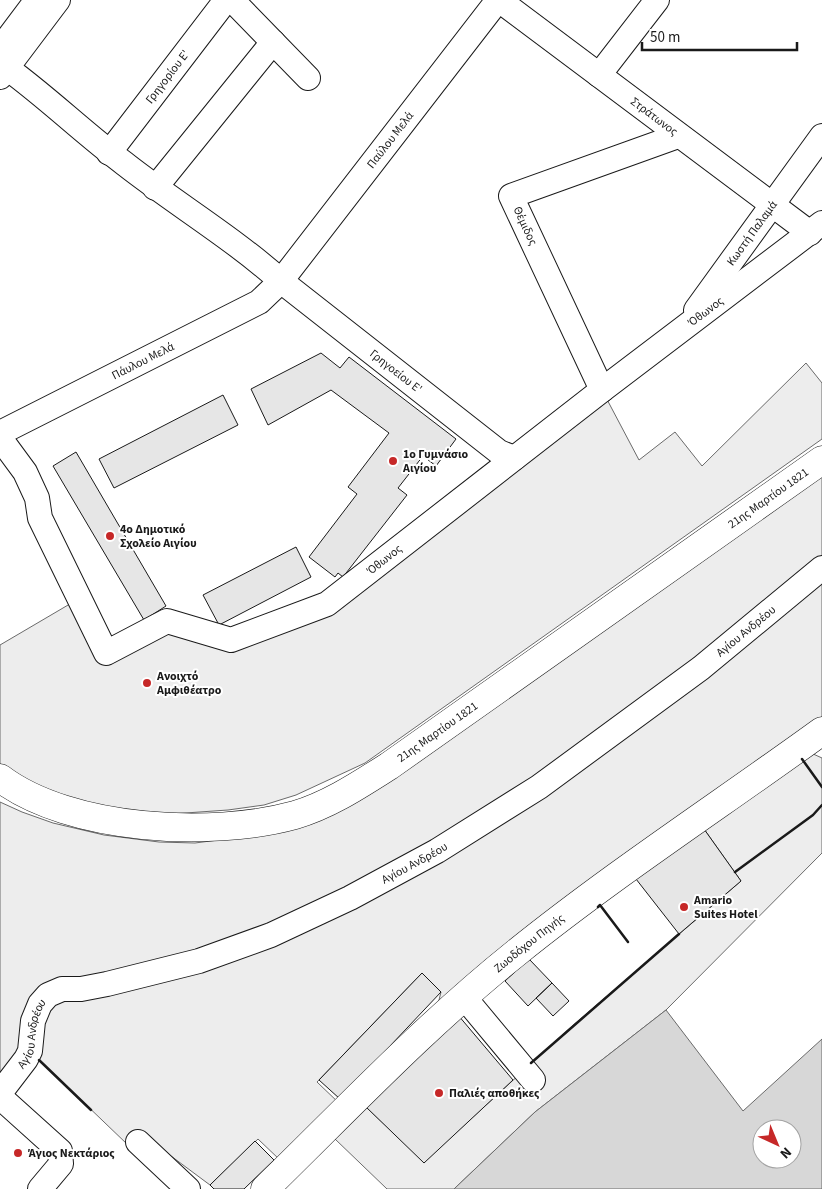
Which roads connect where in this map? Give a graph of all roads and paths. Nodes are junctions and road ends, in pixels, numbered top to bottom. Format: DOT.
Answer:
graph roads {
  1 [pos="37,0"];
  2 [pos="58,0"];
  3 [pos="226,0"];
  4 [pos="232,0"];
  5 [pos="498,0"];
  6 [pos="657,0"];
  7 [pos="273,42"];
  8 [pos="2,64"];
  9 [pos="599,75"];
  10 [pos="308,78"];
  11 [pos="678,136"];
  12 [pos="822,136"];
  13 [pos="110,153"];
  14 [pos="155,188"];
  15 [pos="772,205"];
  16 [pos="816,228"];
  17 [pos="281,281"];
  18 [pos="682,330"];
  19 [pos="602,390"];
  20 [pos="0,433"];
  21 [pos="0,438"];
  22 [pos="514,458"];
  23 [pos="822,460"];
  24 [pos="822,568"];
  25 [pos="822,731"];
  26 [pos="0,778"];
  27 [pos="464,997"];
  28 [pos="533,1080"];
  29 [pos="0,1095"];
  30 [pos="138,1142"];
  31 [pos="40,1189"];
  32 [pos="188,1189"];
  33 [pos="265,1189"];
  1 -- 8 [label="street"];
  2 -- 8 [label="street"];
  3 -- 13 [label="street, Γρηγορίου Ε'"];
  4 -- 7 [label="street"];
  5 -- 9 [label="street, Στράτωνος"];
  5 -- 17 [label="street, Παύλου Μελά"];
  6 -- 9 [label="street"];
  7 -- 10 [label="street"];
  7 -- 14 [label="street"];
  8 -- 13 [label="street"];
  9 -- 11 [label="street, Στράτωνος"];
  11 -- 15 [label="street, Στράτωνος"];
  11 -- 19 [label="street, Θέμιδος"];
  12 -- 15 [label="street, Κωστή Παλαμά"];
  13 -- 14 [label="street"];
  14 -- 17 [label="street"];
  15 -- 16 [label="street, Στράτωνος"];
  15 -- 18 [label="street, Κωστή Παλαμά"];
  16 -- 18 [label="street, Όθωνος"];
  17 -- 20 [label="street, Πάυλου Μελά"];
  17 -- 22 [label="street, Γρηγοείου Ε'"];
  18 -- 19 [label="street, Όθωνος"];
  19 -- 22 [label="street, Όθωνος"];
  21 -- 22 [label="street, Όθωνος"];
  23 -- 26 [label="main road, 21ης Μαρτίου 1821"];
  24 -- 29 [label="street, Αγίου Ανδρέου"];
  25 -- 27 [label="main road, Ζωοδόχου Πηγής"];
  27 -- 28 [label="street"];
  27 -- 33 [label="main road, Ζωοδόχου Πηγής"];
  29 -- 31 [label="street"];
  30 -- 32 [label="street"];
}
